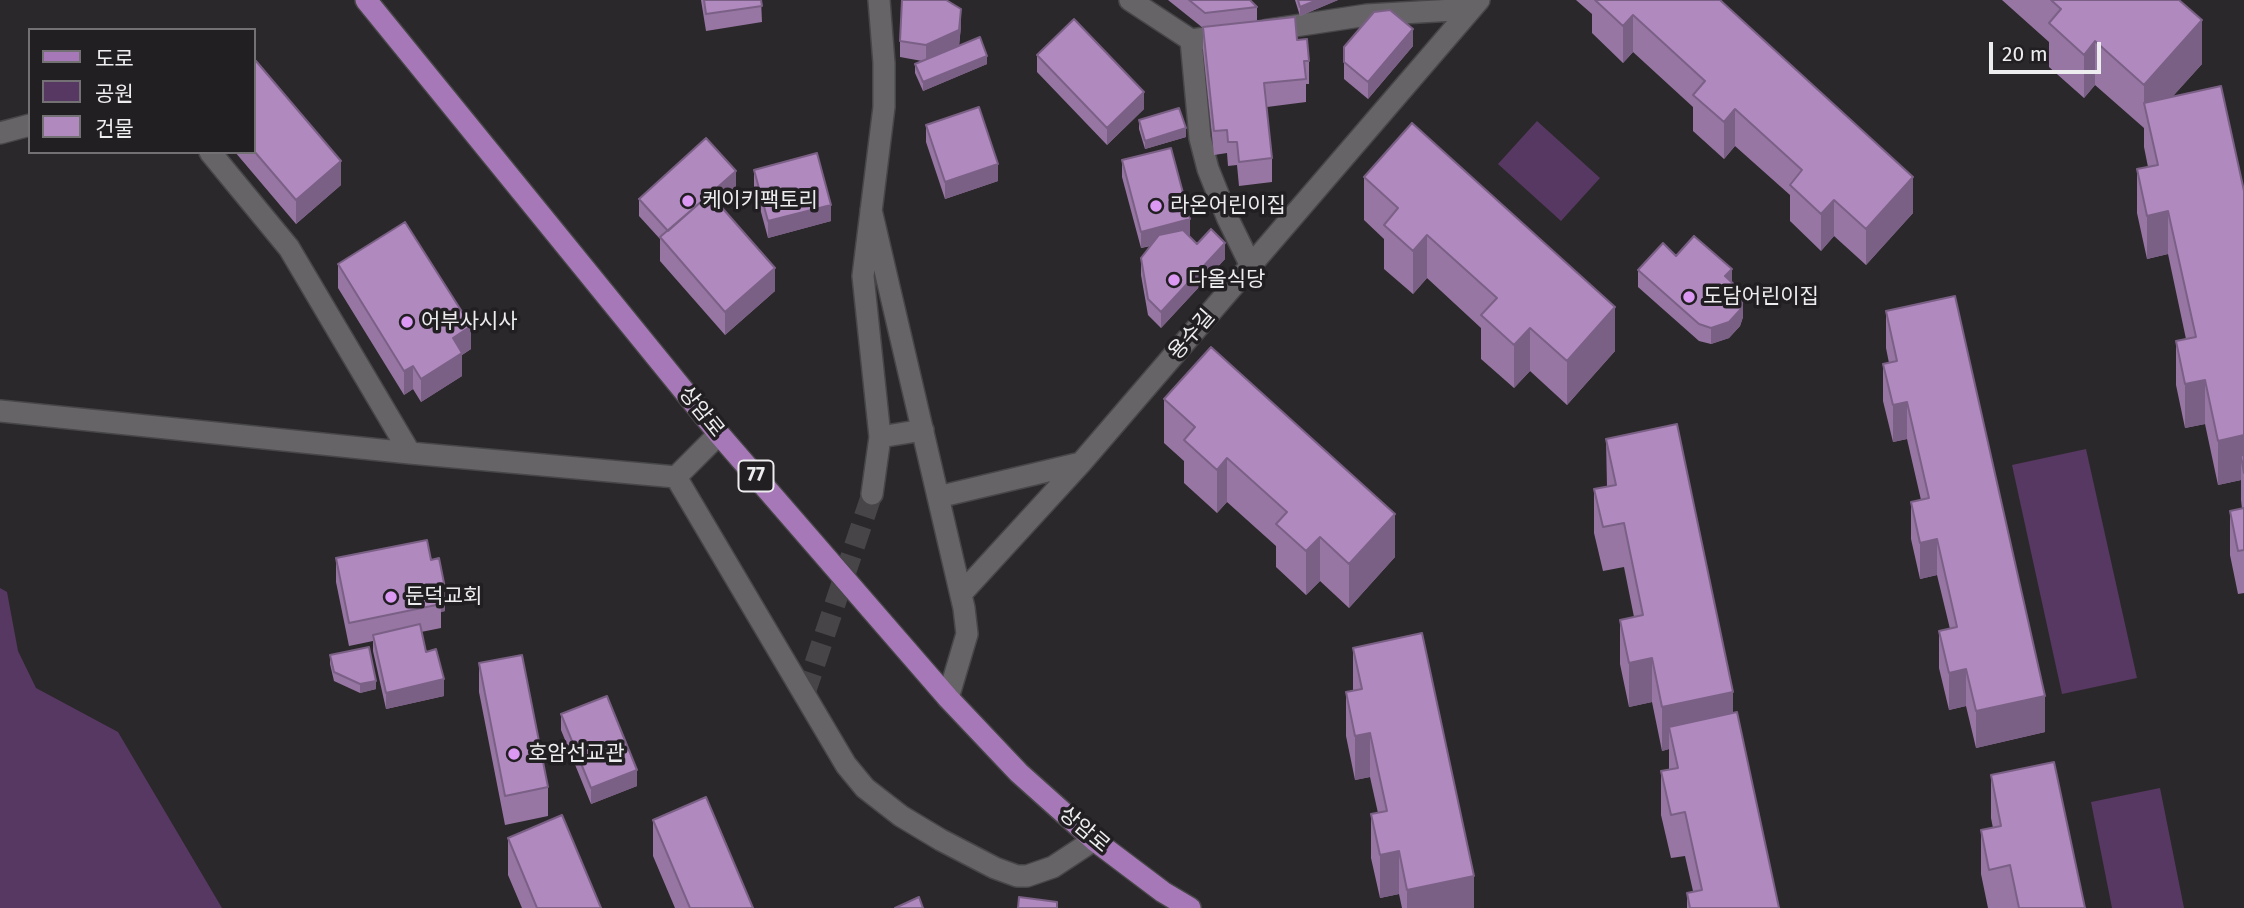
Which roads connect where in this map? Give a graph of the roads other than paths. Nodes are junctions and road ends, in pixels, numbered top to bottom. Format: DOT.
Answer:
graph roads {
  1 [pos="366,0"];
  2 [pos="879,0"];
  3 [pos="1130,0"];
  4 [pos="1475,5"];
  5 [pos="1364,7"];
  6 [pos="1191,40"];
  7 [pos="28,126"];
  8 [pos="0,133"];
  9 [pos="212,154"];
  10 [pos="871,210"];
  11 [pos="1251,266"];
  12 [pos="0,411"];
  13 [pos="923,430"];
  14 [pos="719,434"];
  15 [pos="880,437"];
  16 [pos="410,453"];
  17 [pos="1081,463"];
  18 [pos="676,477"];
  19 [pos="872,494"];
  20 [pos="938,497"];
  21 [pos="961,594"];
  22 [pos="948,698"];
  23 [pos="1094,840"];
  24 [pos="1190,908"];
  1 -- 14 [label="main road, 상암로 / 77"];
  2 -- 10 [label="street"];
  3 -- 6 [label="street"];
  4 -- 5 [label="street"];
  4 -- 11 [label="street, 용수길"];
  5 -- 6 [label="street"];
  6 -- 11 [label="street"];
  7 -- 8 [label="street"];
  9 -- 16 [label="street"];
  10 -- 13 [label="street"];
  10 -- 15 [label="street"];
  11 -- 17 [label="street, 용수길"];
  12 -- 16 [label="street"];
  13 -- 15 [label="street"];
  13 -- 20 [label="street"];
  14 -- 18 [label="street"];
  14 -- 22 [label="main road, 상암로 / 77"];
  15 -- 19 [label="street"];
  16 -- 18 [label="street"];
  17 -- 20 [label="street"];
  17 -- 21 [label="street, 용수길"];
  18 -- 23 [label="street"];
  20 -- 21 [label="street"];
  21 -- 22 [label="street"];
  22 -- 23 [label="main road, 상암로 / 77"];
  23 -- 24 [label="main road, 상암로 / 77"];
}
